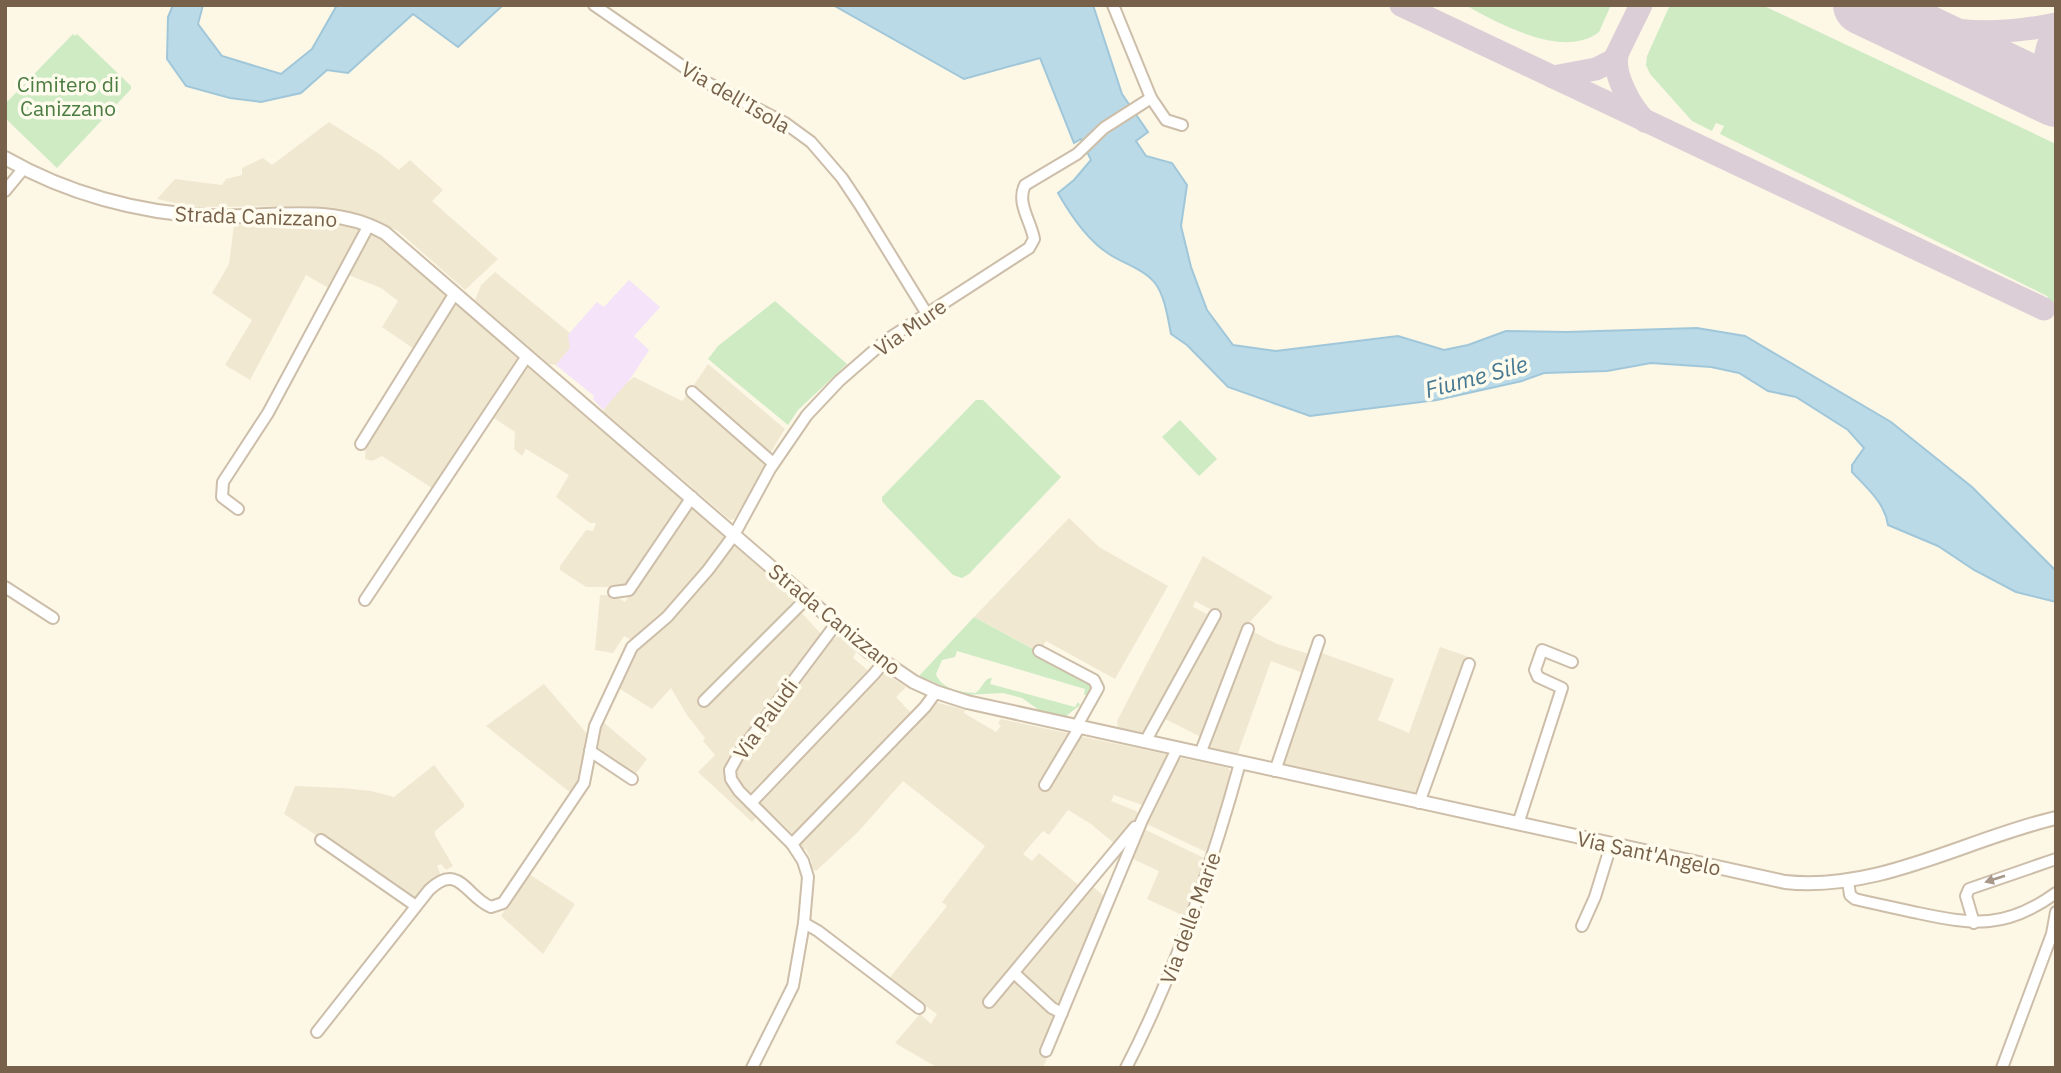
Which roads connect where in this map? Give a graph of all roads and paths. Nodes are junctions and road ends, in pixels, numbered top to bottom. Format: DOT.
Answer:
graph roads {
  1 [pos="594,5"];
  2 [pos="1114,5"];
  3 [pos="1151,97"];
  4 [pos="1182,125"];
  5 [pos="5,158"];
  6 [pos="24,168"];
  7 [pos="5,191"];
  8 [pos="369,225"];
  9 [pos="455,293"];
  10 [pos="927,314"];
  11 [pos="527,356"];
  12 [pos="692,392"];
  13 [pos="361,444"];
  14 [pos="774,463"];
  15 [pos="692,497"];
  16 [pos="239,509"];
  17 [pos="734,534"];
  18 [pos="5,587"];
  19 [pos="614,592"];
  20 [pos="807,598"];
  21 [pos="365,600"];
  22 [pos="1215,615"];
  23 [pos="53,618"];
  24 [pos="836,624"];
  25 [pos="1248,629"];
  26 [pos="1319,641"];
  27 [pos="1039,650"];
  28 [pos="1572,662"];
  29 [pos="883,663"];
  30 [pos="1469,664"];
  31 [pos="936,692"];
  32 [pos="704,701"];
  33 [pos="1079,727"];
  34 [pos="1145,742"];
  35 [pos="1177,749"];
  36 [pos="590,751"];
  37 [pos="1200,754"];
  38 [pos="1240,763"];
  39 [pos="1275,771"];
  40 [pos="632,779"];
  41 [pos="1045,785"];
  42 [pos="751,803"];
  43 [pos="1419,803"];
  44 [pos="2056,818"];
  45 [pos="1142,820"];
  46 [pos="1518,824"];
  47 [pos="321,840"];
  48 [pos="792,844"];
  49 [pos="1611,845"];
  50 [pos="2056,859"];
  51 [pos="1848,881"];
  52 [pos="2056,893"];
  53 [pos="416,906"];
  54 [pos="2056,912"];
  55 [pos="804,923"];
  56 [pos="1974,923"];
  57 [pos="1582,926"];
  58 [pos="1014,973"];
  59 [pos="989,1002"];
  60 [pos="919,1008"];
  61 [pos="1062,1013"];
  62 [pos="317,1032"];
  63 [pos="1046,1051"];
  64 [pos="752,1068"];
  65 [pos="1126,1068"];
  66 [pos="2003,1068"];
  1 -- 10 [label="street, Via dell'Isola"];
  2 -- 3 [label="street"];
  3 -- 4 [label="street"];
  3 -- 10 [label="street, Via Mure"];
  5 -- 6 [label="street, Strada Canizzano"];
  6 -- 7 [label="street"];
  6 -- 8 [label="street, Strada Canizzano"];
  8 -- 9 [label="street, Strada Canizzano"];
  8 -- 16 [label="street, Strada Canizzano"];
  9 -- 11 [label="street, Strada Canizzano"];
  9 -- 13 [label="street"];
  10 -- 14 [label="street, Via Mure"];
  11 -- 15 [label="street, Strada Canizzano"];
  11 -- 21 [label="street"];
  12 -- 14 [label="street"];
  14 -- 17 [label="street, Via Mure"];
  15 -- 17 [label="street, Strada Canizzano"];
  15 -- 19 [label="street"];
  17 -- 20 [label="street, Strada Canizzano"];
  17 -- 36 [label="street, Via Mure"];
  18 -- 23 [label="street"];
  20 -- 24 [label="street, Strada Canizzano"];
  20 -- 32 [label="street"];
  22 -- 34 [label="street"];
  24 -- 29 [label="street, Strada Canizzano"];
  24 -- 42 [label="street, Via Paludi"];
  25 -- 37 [label="street"];
  26 -- 39 [label="street"];
  27 -- 33 [label="street"];
  28 -- 46 [label="street"];
  29 -- 31 [label="street, Strada Canizzano"];
  29 -- 42 [label="street"];
  30 -- 43 [label="street"];
  31 -- 33 [label="street, Strada Canizzano"];
  31 -- 48 [label="street"];
  33 -- 34 [label="street, Strada Canizzano"];
  33 -- 41 [label="street"];
  34 -- 35 [label="street, Strada Canizzano"];
  35 -- 37 [label="street, Strada Canizzano"];
  35 -- 45 [label="street"];
  36 -- 40 [label="street"];
  36 -- 53 [label="street, Via Mure"];
  37 -- 38 [label="street, Strada Canizzano"];
  38 -- 39 [label="street, Via Sant'Angelo"];
  38 -- 65 [label="street, Via delle Marie"];
  39 -- 43 [label="street, Via Sant'Angelo"];
  42 -- 48 [label="street, Via Paludi"];
  43 -- 46 [label="street, Via Sant'Angelo"];
  44 -- 51 [label="street, Via Sant'Angelo"];
  45 -- 58 [label="street"];
  45 -- 61 [label="street"];
  46 -- 49 [label="street, Via Sant'Angelo"];
  47 -- 53 [label="street"];
  48 -- 55 [label="street, Via Paludi"];
  49 -- 51 [label="street, Via Sant'Angelo"];
  49 -- 57 [label="street"];
  50 -- 56 [label="street, one-way"];
  51 -- 56 [label="street"];
  52 -- 56 [label="street"];
  53 -- 62 [label="street"];
  54 -- 66 [label="street"];
  55 -- 60 [label="street"];
  55 -- 64 [label="street, Via Paludi"];
  58 -- 59 [label="street"];
  58 -- 61 [label="street"];
  61 -- 63 [label="street"];
}
